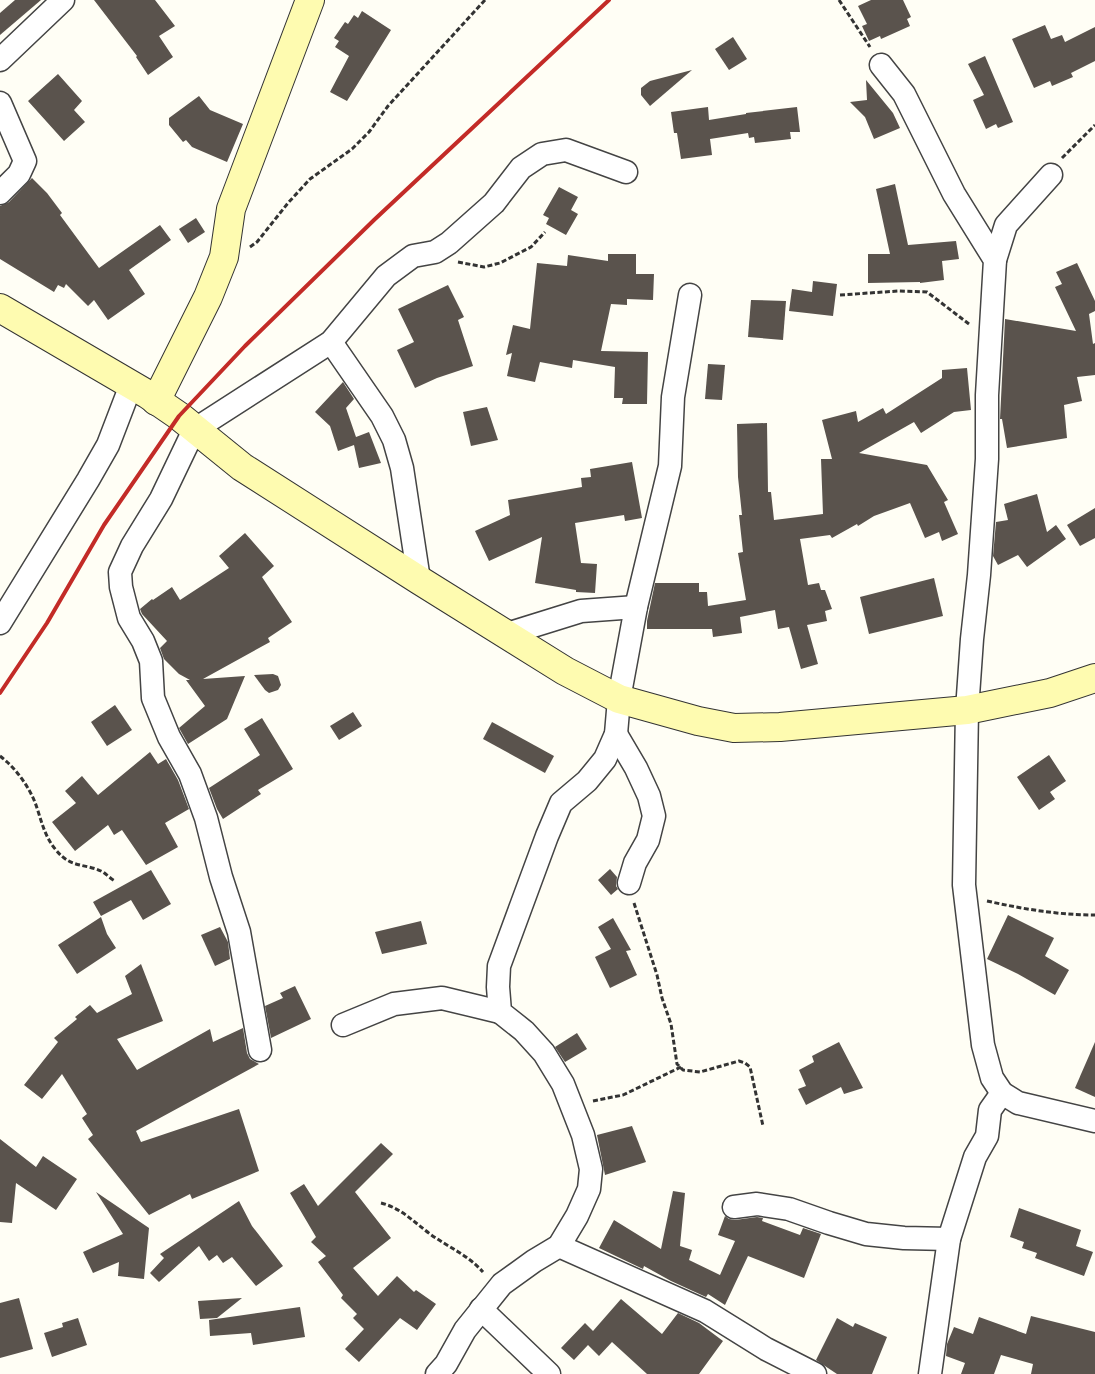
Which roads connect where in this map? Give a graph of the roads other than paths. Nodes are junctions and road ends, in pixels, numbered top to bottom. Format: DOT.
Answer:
graph roads {
  1 [pos="63,0"];
  2 [pos="310,0"];
  3 [pos="0,60"];
  4 [pos="881,64"];
  5 [pos="0,103"];
  6 [pos="626,172"];
  7 [pos="1051,175"];
  8 [pos="0,193"];
  9 [pos="995,260"];
  10 [pos="690,295"];
  11 [pos="0,308"];
  12 [pos="331,342"];
  13 [pos="131,385"];
  14 [pos="156,401"];
  15 [pos="194,430"];
  16 [pos="420,580"];
  17 [pos="636,607"];
  18 [pos="0,623"];
  19 [pos="507,634"];
  20 [pos="1095,678"];
  21 [pos="619,699"];
  22 [pos="967,710"];
  23 [pos="616,734"];
  24 [pos="629,883"];
  25 [pos="500,1012"];
  26 [pos="343,1025"];
  27 [pos="260,1050"];
  28 [pos="1002,1093"];
  29 [pos="1095,1121"];
  30 [pos="734,1207"];
  31 [pos="950,1239"];
  32 [pos="559,1246"];
  33 [pos="481,1309"];
  34 [pos="437,1374"];
  35 [pos="549,1374"];
  36 [pos="816,1374"];
  37 [pos="930,1374"];
  1 -- 3 [label="street"];
  2 -- 14 [label="main road"];
  4 -- 9 [label="street"];
  5 -- 8 [label="street"];
  6 -- 12 [label="street"];
  7 -- 9 [label="street"];
  9 -- 22 [label="street"];
  10 -- 17 [label="street"];
  11 -- 13 [label="main road"];
  12 -- 15 [label="street"];
  12 -- 16 [label="street"];
  13 -- 14 [label="main road"];
  13 -- 18 [label="street"];
  14 -- 15 [label="main road"];
  15 -- 16 [label="main road"];
  15 -- 27 [label="street"];
  16 -- 19 [label="main road"];
  17 -- 19 [label="street"];
  17 -- 21 [label="street"];
  19 -- 21 [label="main road"];
  20 -- 22 [label="main road"];
  21 -- 22 [label="main road"];
  21 -- 23 [label="street"];
  22 -- 28 [label="street"];
  23 -- 24 [label="street"];
  23 -- 25 [label="street"];
  25 -- 26 [label="street"];
  25 -- 32 [label="street"];
  28 -- 29 [label="street"];
  28 -- 31 [label="street"];
  30 -- 31 [label="street"];
  31 -- 37 [label="street"];
  32 -- 33 [label="street"];
  32 -- 36 [label="street"];
  33 -- 34 [label="street"];
  33 -- 35 [label="street"];
}
